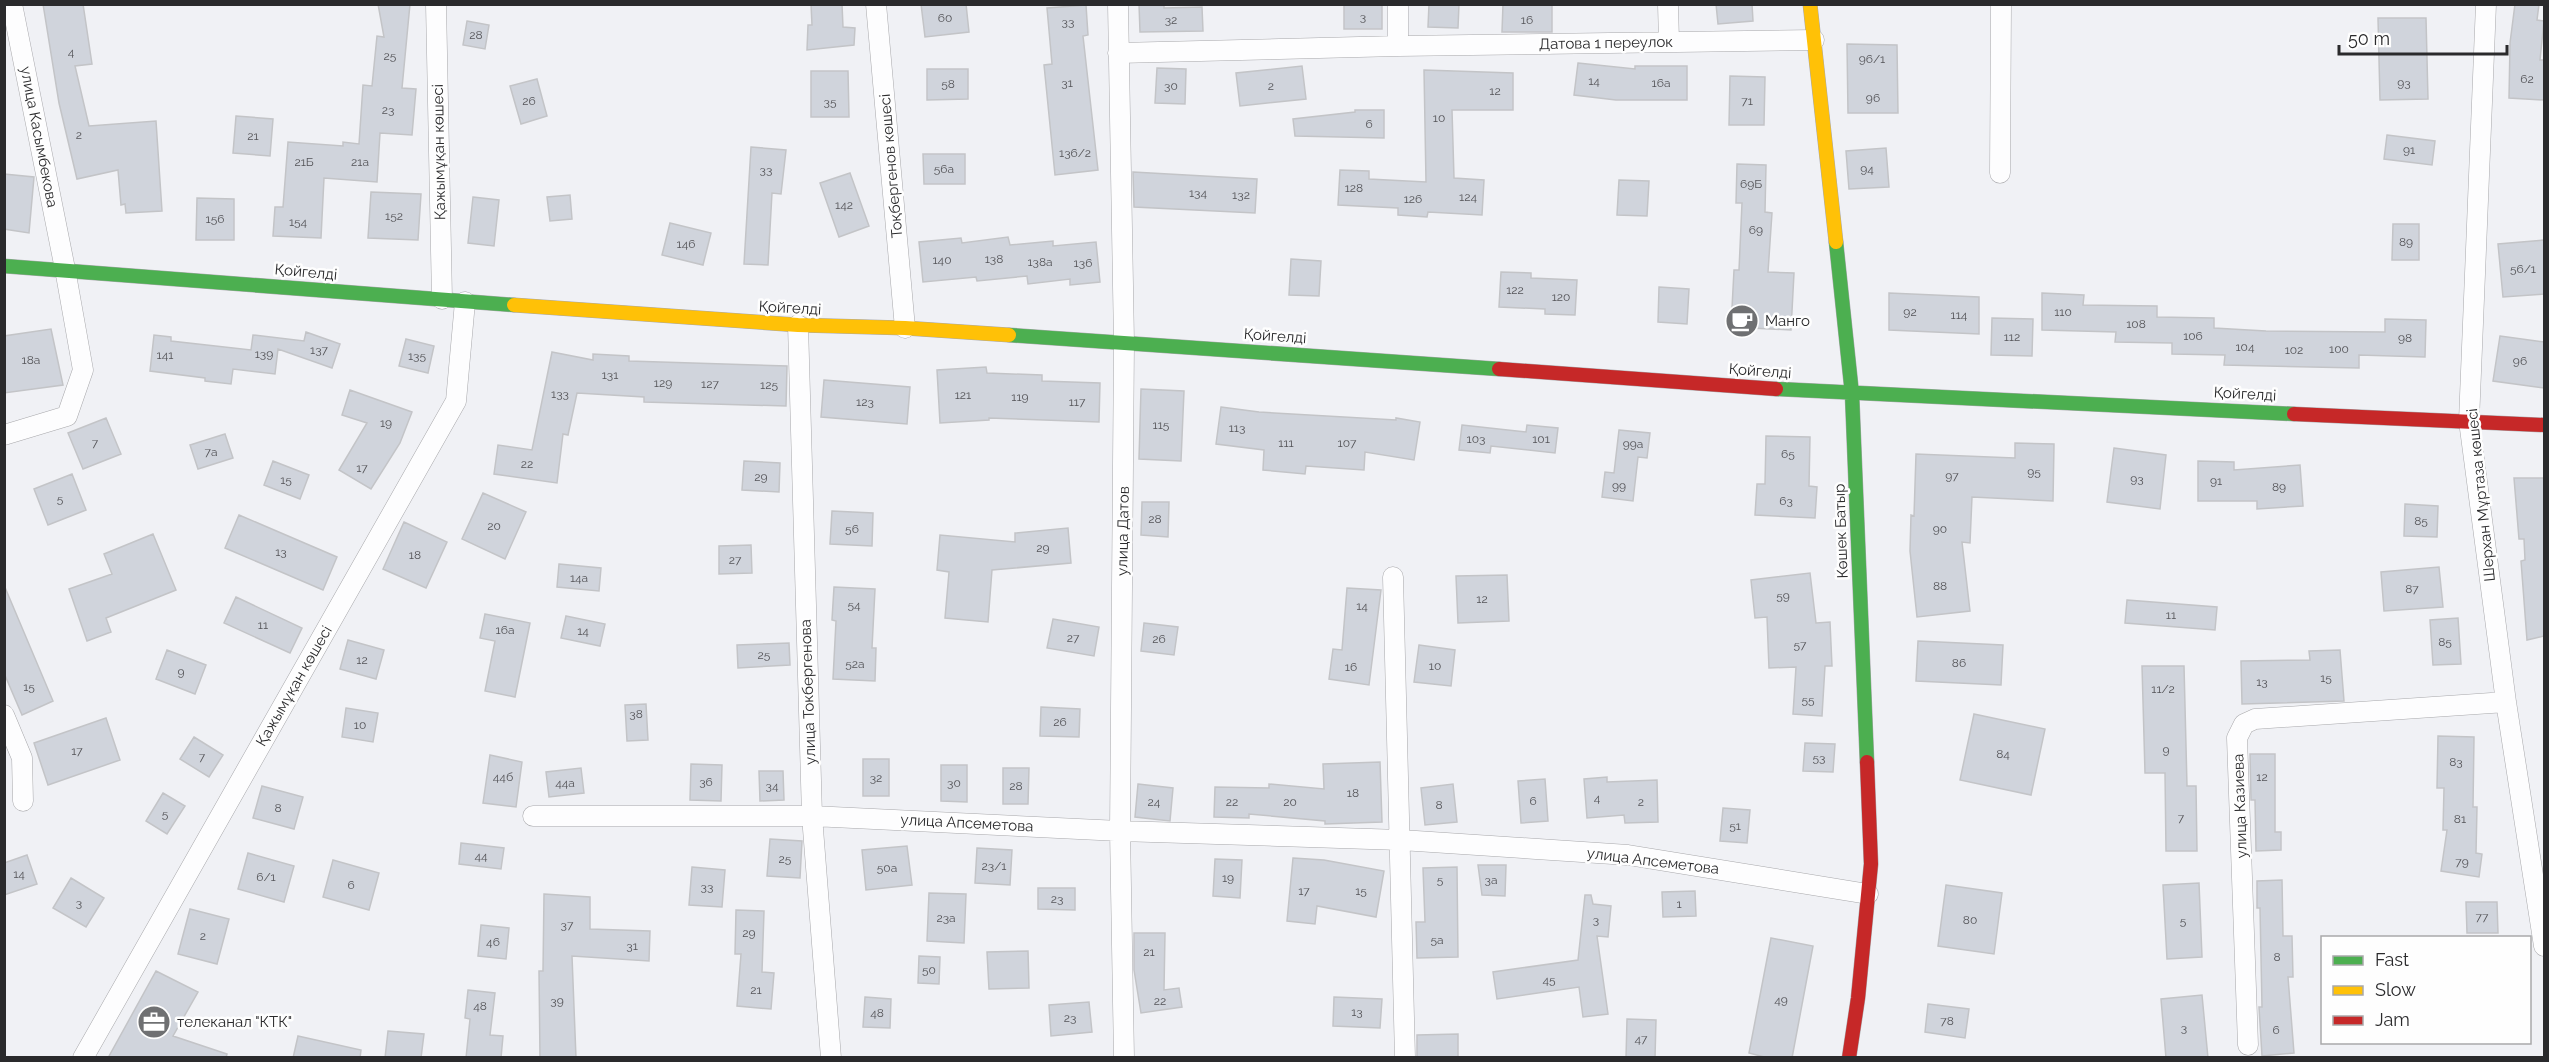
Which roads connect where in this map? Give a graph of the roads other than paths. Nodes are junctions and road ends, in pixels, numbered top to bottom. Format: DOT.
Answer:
graph roads {
  1 [pos="12,4"];
  2 [pos="436,4"];
  3 [pos="876,4"];
  4 [pos="1118,4"];
  5 [pos="1398,4"];
  6 [pos="1668,4"];
  7 [pos="1810,4"];
  8 [pos="2001,4"];
  9 [pos="2486,4"];
  10 [pos="1814,40"];
  11 [pos="1669,42"];
  12 [pos="1398,46"];
  13 [pos="1118,53"];
  14 [pos="2000,173"];
  15 [pos="4,266"];
  16 [pos="65,269"];
  17 [pos="442,299"];
  18 [pos="465,302"];
  19 [pos="798,326"];
  20 [pos="905,328"];
  21 [pos="1125,342"];
  22 [pos="1852,394"];
  23 [pos="2469,421"];
  24 [pos="2544,425"];
  25 [pos="4,435"];
  26 [pos="1393,577"];
  27 [pos="2506,702"];
  28 [pos="4,715"];
  29 [pos="23,801"];
  30 [pos="533,816"];
  31 [pos="812,816"];
  32 [pos="1120,831"];
  33 [pos="1401,840"];
  34 [pos="1868,894"];
  35 [pos="2544,946"];
  36 [pos="2248,1045"];
  37 [pos="83,1058"];
  38 [pos="831,1058"];
  39 [pos="1124,1058"];
  40 [pos="1405,1058"];
  41 [pos="1849,1058"];
  1 -- 16 [label="street, улица Касымбекова"];
  2 -- 17 [label="street, Қажымұқан көшесі"];
  3 -- 20 [label="street, Тоқбергенов көшесі"];
  4 -- 13 [label="street, улица Датов"];
  5 -- 12 [label="street"];
  6 -- 11 [label="street"];
  7 -- 10 [label="street, Көшек Батыр"];
  8 -- 14 [label="street"];
  9 -- 23 [label="street, Шерхан Мұртаза көшесі"];
  10 -- 11 [label="street, Датова 1 переулок"];
  10 -- 22 [label="street, Көшек Батыр"];
  11 -- 12 [label="street, Датова 1 переулок"];
  12 -- 13 [label="street, Датова 1 переулок"];
  13 -- 21 [label="street, улица Датов"];
  15 -- 16 [label="street, Қойгелді"];
  16 -- 17 [label="street, Қойгелді"];
  16 -- 25 [label="street, улица Касымбекова"];
  17 -- 18 [label="street, Қойгелді"];
  18 -- 19 [label="street, Қойгелді"];
  18 -- 37 [label="street, Қажымұқан көшесі"];
  19 -- 20 [label="street, Қойгелді"];
  19 -- 31 [label="street, улица Токбергенова"];
  20 -- 21 [label="street, Қойгелді"];
  21 -- 22 [label="street, Қойгелді"];
  21 -- 32 [label="street, улица Датов"];
  22 -- 23 [label="street, Қойгелді"];
  22 -- 34 [label="street, Көшек Батыр"];
  23 -- 24 [label="street, Қойгелді"];
  23 -- 27 [label="street, Шерхан Мұртаза көшесі"];
  26 -- 33 [label="street"];
  27 -- 35 [label="street, Шерхан Мұртаза көшесі"];
  27 -- 36 [label="street, улица Казиева"];
  28 -- 29 [label="street"];
  30 -- 31 [label="street, улица Апсеметова"];
  31 -- 32 [label="street, улица Апсеметова"];
  31 -- 38 [label="street, улица Токбергенова"];
  32 -- 33 [label="street, улица Апсеметова"];
  32 -- 39 [label="street, улица Датов"];
  33 -- 34 [label="street, улица Апсеметова"];
  33 -- 40 [label="street"];
  34 -- 41 [label="street, Көшек Батыр"];
}
